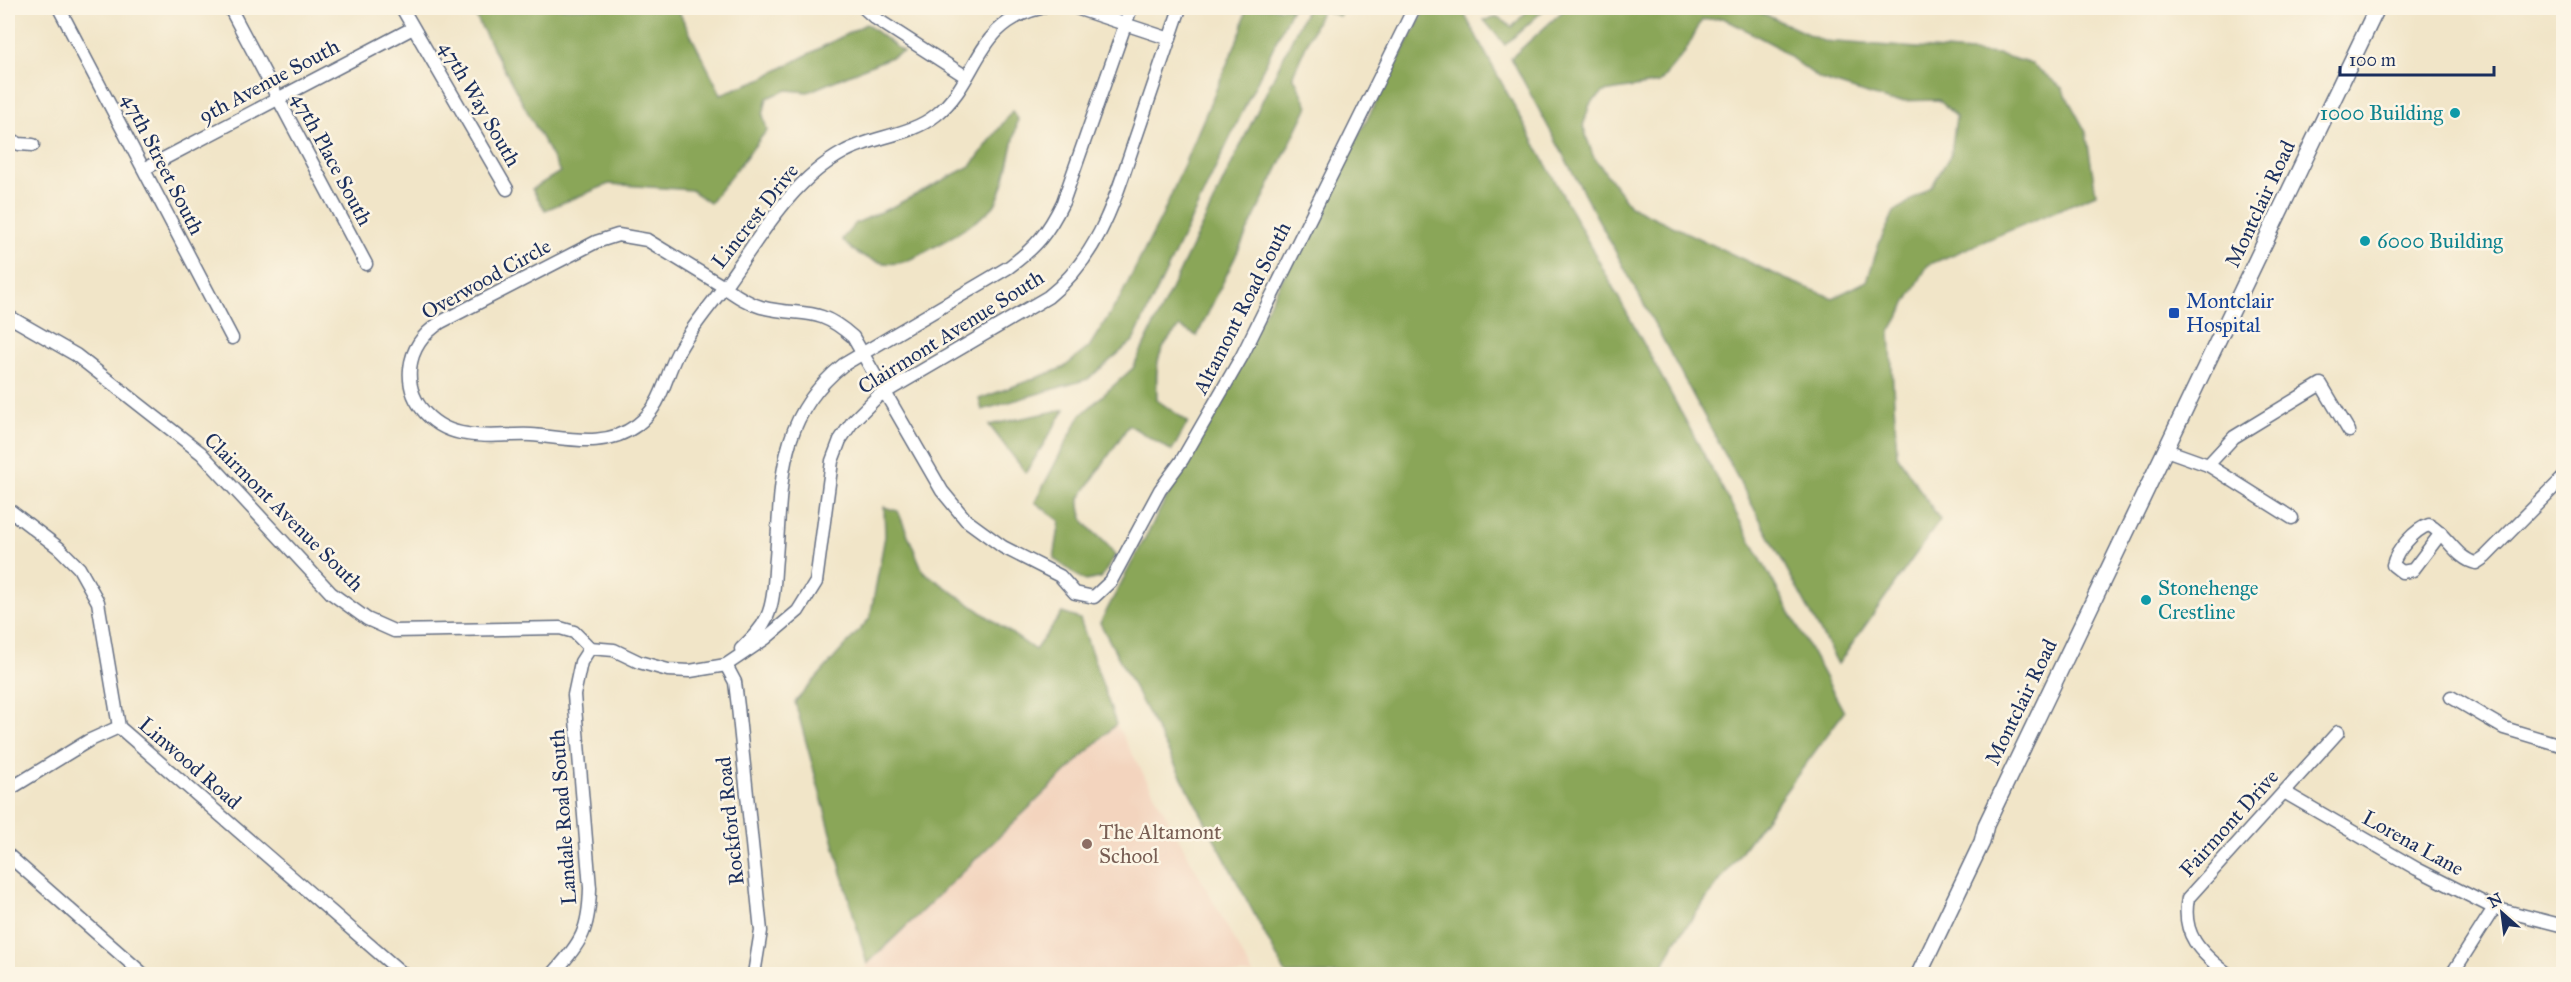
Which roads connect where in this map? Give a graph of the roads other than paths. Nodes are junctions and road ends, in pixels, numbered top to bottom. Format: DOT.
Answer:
graph roads {
  1 [pos="59,8"];
  2 [pos="230,8"];
  3 [pos="402,8"];
  4 [pos="864,8"];
  5 [pos="1041,8"];
  6 [pos="1076,8"];
  7 [pos="1131,8"];
  8 [pos="1180,8"];
  9 [pos="1414,8"];
  10 [pos="2377,8"];
  11 [pos="1125,23"];
  12 [pos="412,28"];
  13 [pos="1170,39"];
  14 [pos="965,76"];
  15 [pos="278,98"];
  16 [pos="8,137"];
  17 [pos="33,145"];
  18 [pos="144,168"];
  19 [pos="507,189"];
  20 [pos="366,264"];
  21 [pos="724,287"];
  22 [pos="10,319"];
  23 [pos="232,338"];
  24 [pos="863,352"];
  25 [pos="887,391"];
  26 [pos="2349,431"];
  27 [pos="2166,450"];
  28 [pos="2208,465"];
  29 [pos="2564,477"];
  30 [pos="8,509"];
  31 [pos="2292,518"];
  32 [pos="2441,533"];
  33 [pos="1075,593"];
  34 [pos="590,648"];
  35 [pos="726,664"];
  36 [pos="2451,697"];
  37 [pos="119,727"];
  38 [pos="2338,732"];
  39 [pos="2564,746"];
  40 [pos="8,790"];
  41 [pos="2284,792"];
  42 [pos="8,855"];
  43 [pos="2494,908"];
  44 [pos="2564,926"];
  45 [pos="142,975"];
  46 [pos="403,975"];
  47 [pos="553,975"];
  48 [pos="754,975"];
  49 [pos="1919,975"];
  50 [pos="2228,975"];
  51 [pos="2452,975"];
  1 -- 18 [label="street, 47th Street South"];
  2 -- 15 [label="street, 47th Place South"];
  3 -- 12 [label="street, 47th Way South"];
  4 -- 14 [label="street"];
  5 -- 14 [label="street, Lincrest Drive"];
  6 -- 11 [label="street"];
  7 -- 11 [label="street, Clairmont Avenue South"];
  8 -- 13 [label="street, Clairmont Avenue South"];
  9 -- 33 [label="street, Altamont Road South"];
  10 -- 27 [label="main road, Montclair Road"];
  11 -- 13 [label="street"];
  11 -- 24 [label="street, Clairmont Avenue South"];
  12 -- 15 [label="street, 9th Avenue South"];
  12 -- 19 [label="street, 47th Way South"];
  13 -- 25 [label="street, Clairmont Avenue South"];
  14 -- 21 [label="street, Lincrest Drive"];
  15 -- 18 [label="street, 9th Avenue South"];
  15 -- 20 [label="street, 47th Place South"];
  16 -- 17 [label="street"];
  18 -- 23 [label="street, 47th Street South"];
  21 -- 21 [label="street, Overwood Circle"];
  21 -- 24 [label="street, Overwood Circle"];
  22 -- 34 [label="street, Clairmont Avenue South"];
  24 -- 25 [label="street, Overwood Circle"];
  24 -- 35 [label="street, Clairmont Avenue South"];
  25 -- 33 [label="street, Overwood Circle"];
  25 -- 35 [label="street, Clairmont Avenue South"];
  26 -- 28 [label="street"];
  27 -- 28 [label="street"];
  27 -- 49 [label="main road, Montclair Road"];
  28 -- 31 [label="street"];
  29 -- 32 [label="street"];
  30 -- 37 [label="street, Linwood Road"];
  34 -- 35 [label="street, Clairmont Avenue South"];
  34 -- 47 [label="street, Landale Road South"];
  35 -- 48 [label="street, Rockford Road"];
  36 -- 39 [label="street"];
  37 -- 40 [label="street"];
  37 -- 46 [label="street, Linwood Road"];
  38 -- 41 [label="street, Fairmont Drive"];
  41 -- 43 [label="street, Lorena Lane"];
  41 -- 50 [label="street, Fairmont Drive"];
  42 -- 45 [label="street"];
  43 -- 44 [label="street, Lorena Lane"];
  43 -- 51 [label="street"];
}
